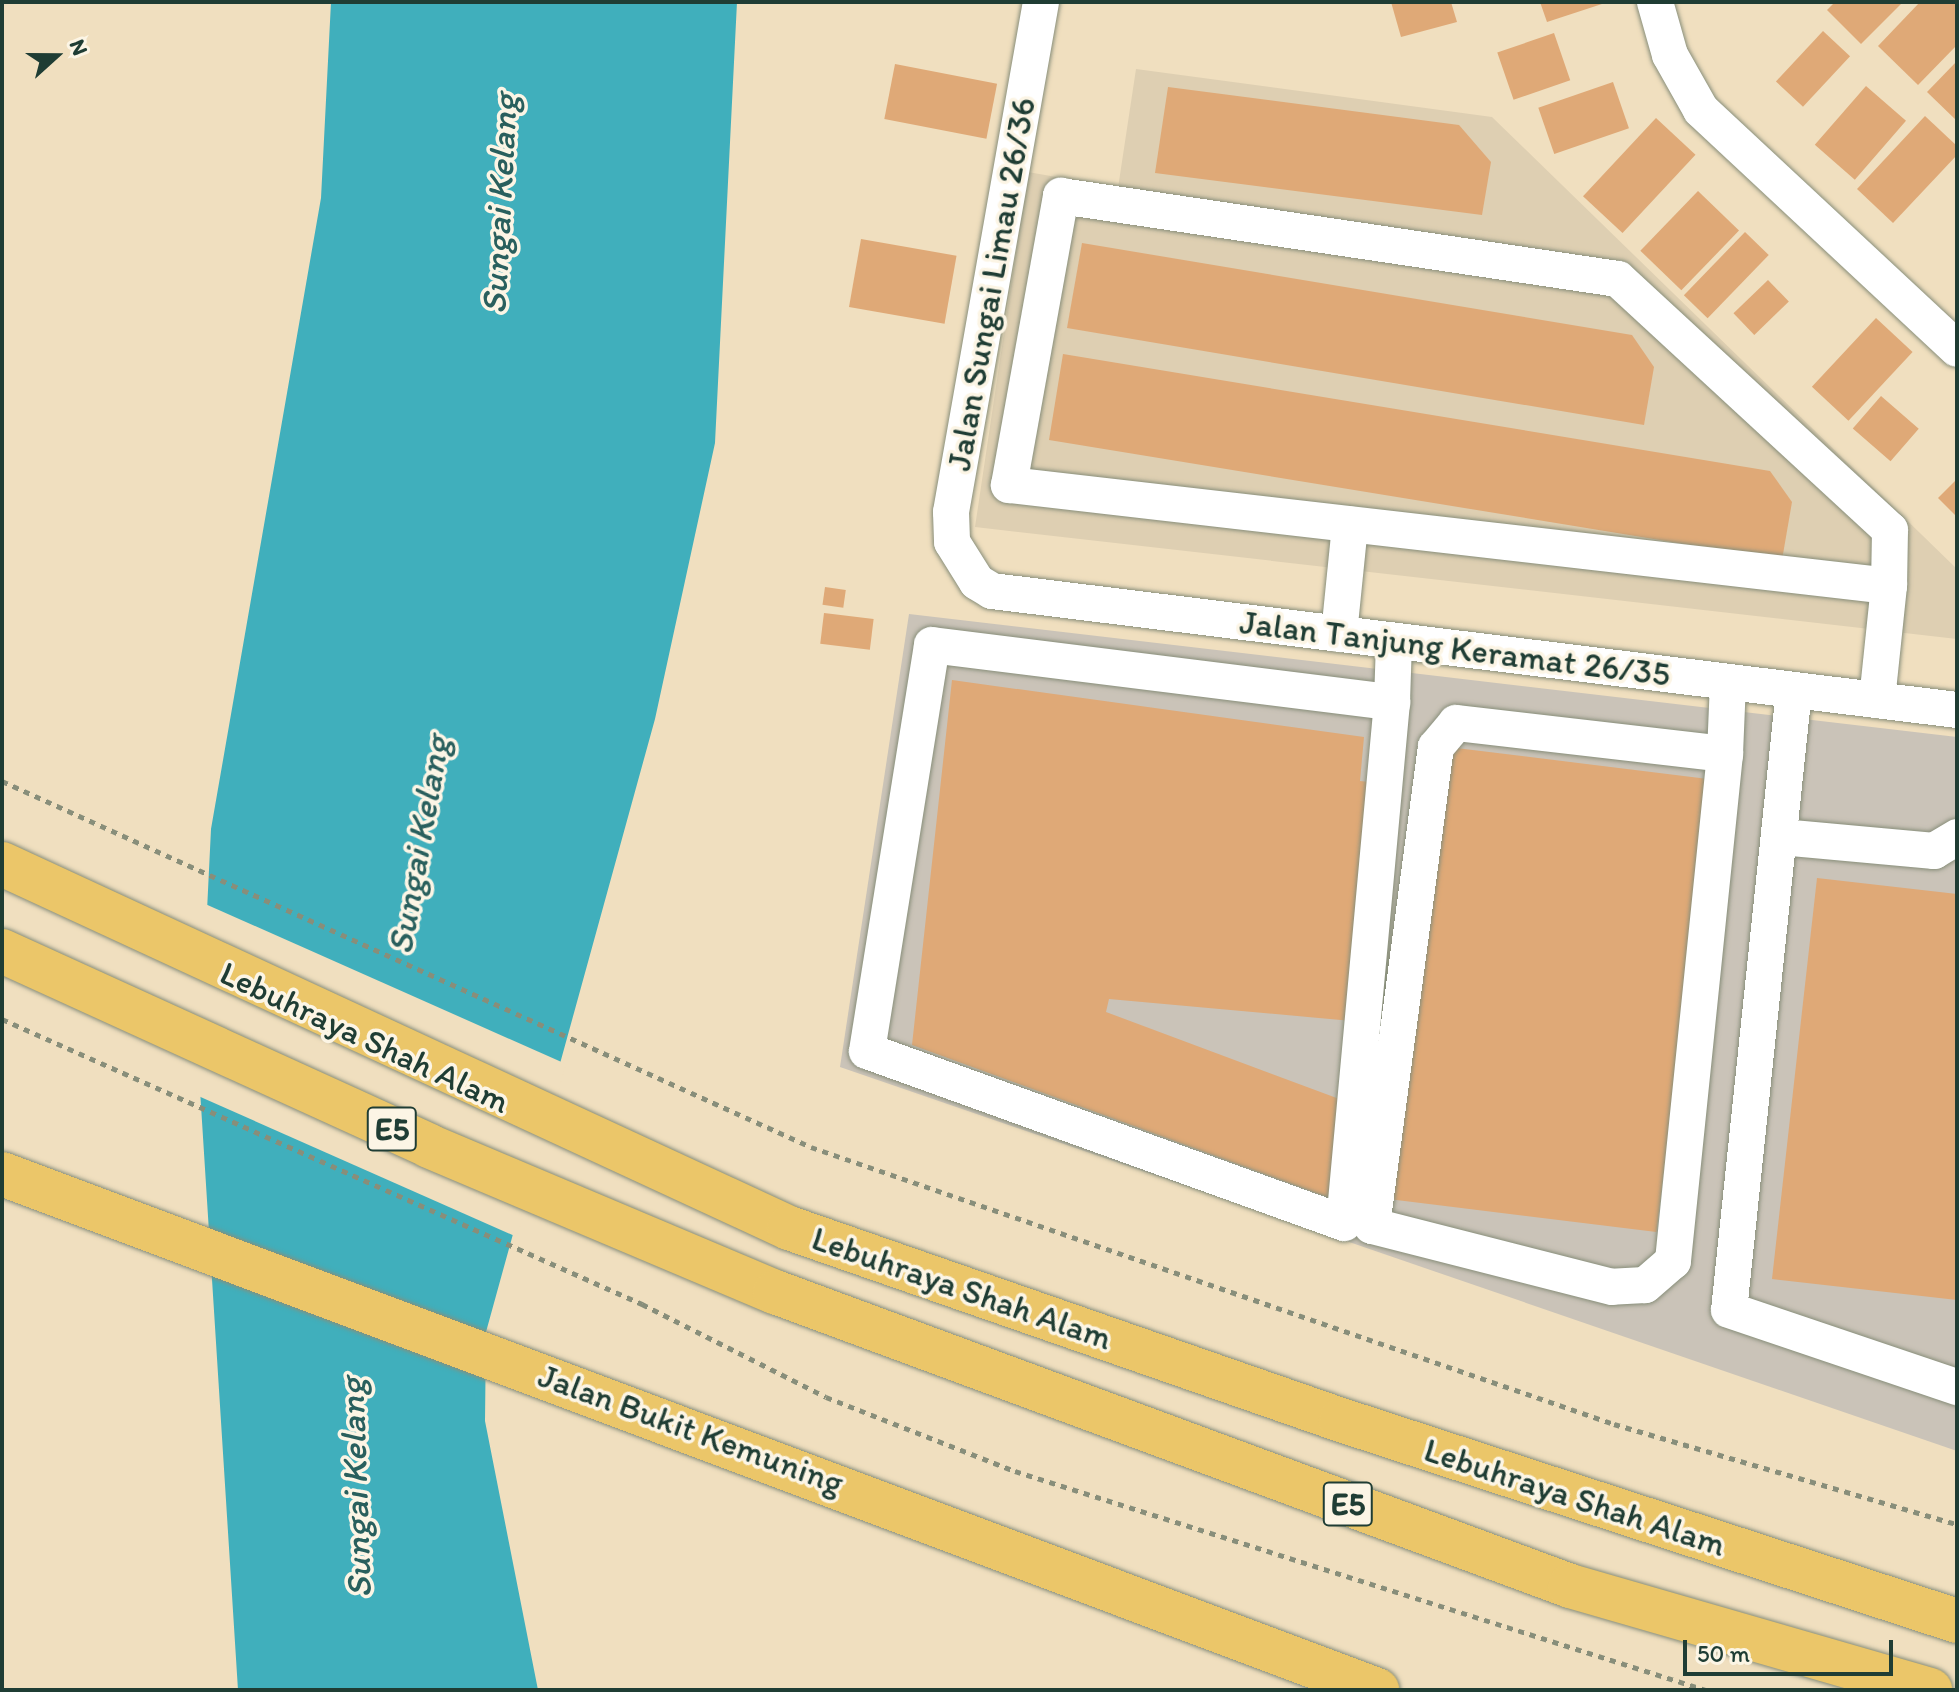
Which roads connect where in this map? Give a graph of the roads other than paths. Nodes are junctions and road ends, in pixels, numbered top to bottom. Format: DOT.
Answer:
graph roads {
  1 [pos="1041,2"];
  2 [pos="1655,2"];
  3 [pos="1009,186"];
  4 [pos="1061,196"];
  5 [pos="1957,349"];
  6 [pos="1362,527"];
  7 [pos="961,565"];
  8 [pos="1889,586"];
  9 [pos="1365,637"];
  10 [pos="1728,682"];
  11 [pos="1794,690"];
  12 [pos="1877,700"];
  13 [pos="1392,702"];
  14 [pos="1957,710"];
  15 [pos="1725,754"];
  16 [pos="1781,837"];
  17 [pos="1957,837"];
  18 [pos="2,864"];
  19 [pos="8,954"];
  20 [pos="2,1174"];
  21 [pos="1957,1387"];
  22 [pos="1876,1597"];
  23 [pos="1957,1608"];
  24 [pos="1957,1621"];
  25 [pos="1377,1690"];
  26 [pos="1930,1690"];
  1 -- 3 [label="street, Jalan Sungai Limau 26/36"];
  2 -- 5 [label="street"];
  3 -- 4 [label="street"];
  3 -- 7 [label="street, Jalan Sungai Limau 26/36"];
  4 -- 6 [label="street"];
  4 -- 8 [label="street"];
  6 -- 8 [label="street"];
  6 -- 9 [label="street"];
  7 -- 9 [label="street, Jalan Tanjung Keramat 26/35"];
  8 -- 12 [label="street"];
  9 -- 10 [label="street, Jalan Tanjung Keramat 26/35"];
  9 -- 13 [label="street"];
  10 -- 11 [label="street, Jalan Tanjung Keramat 26/35"];
  10 -- 15 [label="street"];
  11 -- 12 [label="street, Jalan Tanjung Keramat 26/35"];
  11 -- 16 [label="street"];
  12 -- 14 [label="street, Jalan Tanjung Keramat 26/35"];
  13 -- 13 [label="street"];
  15 -- 15 [label="street"];
  16 -- 17 [label="street"];
  16 -- 21 [label="street"];
  18 -- 22 [label="main road, Lebuhraya Shah Alam / E5"];
  19 -- 26 [label="main road, Lebuhraya Shah Alam / E5"];
  20 -- 25 [label="main road, Jalan Bukit Kemuning"];
  22 -- 23 [label="main road"];
  22 -- 24 [label="main road, Lebuhraya Shah Alam / E5"];
}
